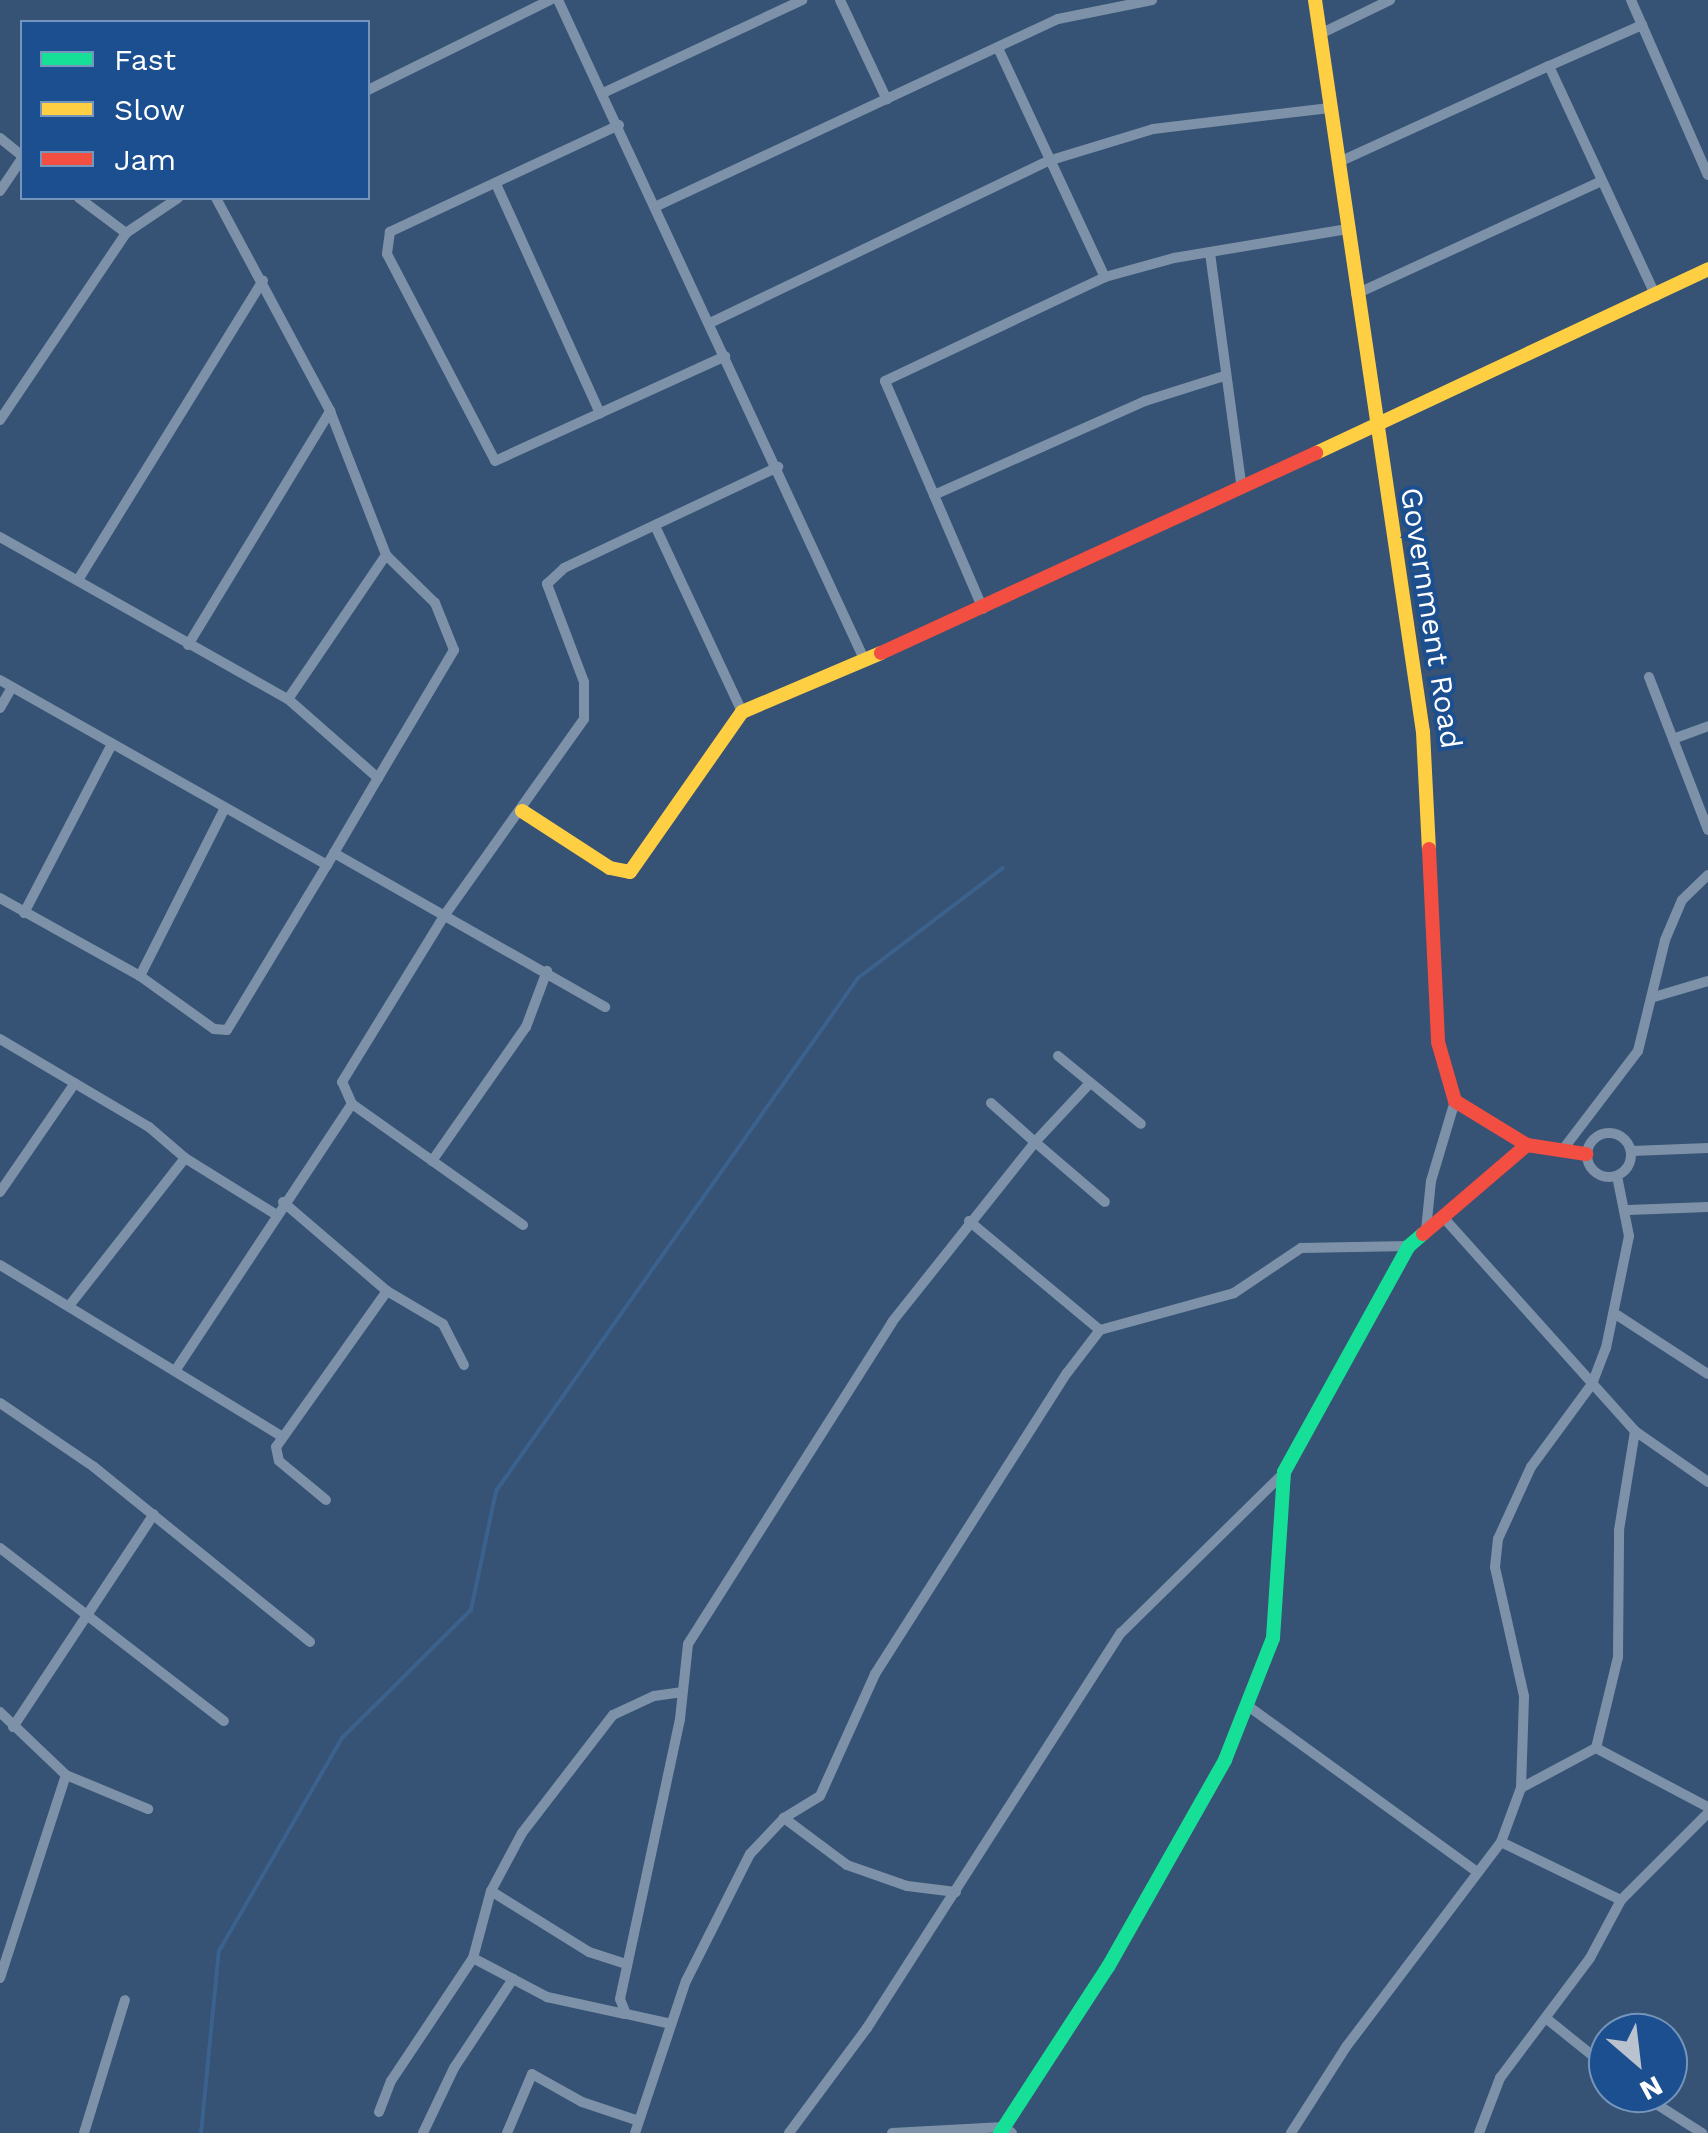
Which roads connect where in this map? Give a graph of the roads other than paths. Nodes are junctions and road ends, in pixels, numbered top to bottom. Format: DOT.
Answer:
graph roads {
  1 [pos="550,0"];
  2 [pos="558,0"];
  3 [pos="802,0"];
  4 [pos="840,0"];
  5 [pos="1152,0"];
  6 [pos="1314,0"];
  7 [pos="1390,0"];
  8 [pos="1630,0"];
  9 [pos="1642,25"];
  10 [pos="1320,34"];
  11 [pos="998,48"];
  12 [pos="1549,66"];
  13 [pos="370,89"];
  14 [pos="604,93"];
  15 [pos="887,100"];
  16 [pos="1330,108"];
  17 [pos="618,125"];
  18 [pos="0,138"];
  19 [pos="20,155"];
  20 [pos="20,160"];
  21 [pos="1048,161"];
  22 [pos="1339,162"];
  23 [pos="1708,175"];
  24 [pos="1600,182"];
  25 [pos="496,184"];
  26 [pos="0,191"];
  27 [pos="82,200"];
  28 [pos="175,200"];
  29 [pos="217,200"];
  30 [pos="658,205"];
  31 [pos="1348,229"];
  32 [pos="126,233"];
  33 [pos="1210,253"];
  34 [pos="1708,269"];
  35 [pos="1105,277"];
  36 [pos="263,281"];
  37 [pos="1356,294"];
  38 [pos="1656,296"];
  39 [pos="712,322"];
  40 [pos="725,356"];
  41 [pos="1224,376"];
  42 [pos="330,410"];
  43 [pos="600,413"];
  44 [pos="0,420"];
  45 [pos="1376,427"];
  46 [pos="778,467"];
  47 [pos="1242,489"];
  48 [pos="934,495"];
  49 [pos="656,528"];
  50 [pos="0,537"];
  51 [pos="386,556"];
  52 [pos="78,580"];
  53 [pos="983,609"];
  54 [pos="188,645"];
  55 [pos="864,658"];
  56 [pos="1649,677"];
  57 [pos="0,680"];
  58 [pos="12,687"];
  59 [pos="288,699"];
  60 [pos="0,708"];
  61 [pos="742,712"];
  62 [pos="1708,726"];
  63 [pos="1673,740"];
  64 [pos="112,744"];
  65 [pos="378,778"];
  66 [pos="224,810"];
  67 [pos="522,811"];
  68 [pos="1708,830"];
  69 [pos="334,853"];
  70 [pos="327,866"];
  71 [pos="1708,875"];
  72 [pos="0,898"];
  73 [pos="24,912"];
  74 [pos="444,916"];
  75 [pos="547,971"];
  76 [pos="140,976"];
  77 [pos="1708,981"];
  78 [pos="1654,997"];
  79 [pos="606,1007"];
  80 [pos="0,1039"];
  81 [pos="1058,1056"];
  82 [pos="75,1083"];
  83 [pos="1090,1083"];
  84 [pos="1455,1101"];
  85 [pos="352,1104"];
  86 [pos="991,1104"];
  87 [pos="1141,1124"];
  88 [pos="1036,1142"];
  89 [pos="1527,1145"];
  90 [pos="1564,1148"];
  91 [pos="1708,1148"];
  92 [pos="1632,1151"];
  93 [pos="1586,1154"];
  94 [pos="185,1158"];
  95 [pos="432,1161"];
  96 [pos="1616,1176"];
  97 [pos="0,1192"];
  98 [pos="284,1202"];
  99 [pos="1105,1202"];
  100 [pos="1708,1207"];
  101 [pos="1628,1210"];
  102 [pos="276,1215"];
  103 [pos="1442,1217"];
  104 [pos="969,1222"];
  105 [pos="523,1225"];
  106 [pos="1426,1230"];
  107 [pos="1410,1246"];
  108 [pos="0,1265"];
  109 [pos="387,1291"];
  110 [pos="68,1306"];
  111 [pos="1616,1315"];
  112 [pos="1100,1330"];
  113 [pos="464,1364"];
  114 [pos="178,1368"];
  115 [pos="1708,1374"];
  116 [pos="1592,1384"];
  117 [pos="0,1404"];
  118 [pos="1635,1431"];
  119 [pos="281,1436"];
  120 [pos="1284,1472"];
  121 [pos="1708,1482"];
  122 [pos="326,1500"];
  123 [pos="154,1514"];
  124 [pos="0,1548"];
  125 [pos="90,1615"];
  126 [pos="310,1642"];
  127 [pos="681,1692"];
  128 [pos="1248,1706"];
  129 [pos="0,1712"];
  130 [pos="224,1721"];
  131 [pos="13,1727"];
  132 [pos="1596,1748"];
  133 [pos="66,1774"];
  134 [pos="1521,1788"];
  135 [pos="148,1808"];
  136 [pos="1708,1810"];
  137 [pos="784,1818"];
  138 [pos="1501,1842"];
  139 [pos="1477,1872"];
  140 [pos="491,1891"];
  141 [pos="956,1892"];
  142 [pos="1621,1900"];
  143 [pos="473,1958"];
  144 [pos="626,1964"];
  145 [pos="1,1971"];
  146 [pos="513,1979"];
  147 [pos="125,2000"];
  148 [pos="626,2014"];
  149 [pos="1547,2018"];
  150 [pos="666,2024"];
  151 [pos="1588,2052"];
  152 [pos="379,2112"];
  153 [pos="1670,2113"];
  154 [pos="637,2127"];
  155 [pos="1006,2131"];
  156 [pos="84,2133"];
  157 [pos="423,2133"];
  158 [pos="507,2133"];
  159 [pos="789,2133"];
  160 [pos="892,2133"];
  161 [pos="1291,2133"];
  162 [pos="1479,2133"];
  163 [pos="1702,2133"];
  1 -- 13 [label="street"];
  2 -- 14 [label="street"];
  3 -- 14 [label="street"];
  4 -- 15 [label="street"];
  5 -- 11 [label="street"];
  6 -- 10 [label="street, Government Road"];
  7 -- 10 [label="street"];
  8 -- 9 [label="street"];
  9 -- 12 [label="street"];
  9 -- 23 [label="street"];
  10 -- 16 [label="street, Government Road"];
  11 -- 15 [label="street"];
  11 -- 21 [label="street"];
  12 -- 22 [label="street"];
  12 -- 24 [label="street"];
  14 -- 17 [label="street"];
  15 -- 30 [label="street"];
  16 -- 21 [label="street"];
  16 -- 22 [label="street, Government Road"];
  17 -- 25 [label="street"];
  17 -- 30 [label="street"];
  18 -- 19 [label="street"];
  20 -- 26 [label="street"];
  21 -- 35 [label="street"];
  21 -- 39 [label="street"];
  22 -- 31 [label="street, Government Road"];
  24 -- 37 [label="street"];
  24 -- 38 [label="street"];
  25 -- 43 [label="street"];
  25 -- 43 [label="street"];
  27 -- 32 [label="street"];
  28 -- 32 [label="street"];
  29 -- 36 [label="street"];
  30 -- 39 [label="street"];
  31 -- 33 [label="street"];
  31 -- 37 [label="street, Government Road"];
  32 -- 44 [label="street"];
  33 -- 35 [label="street"];
  33 -- 41 [label="street"];
  34 -- 38 [label="street"];
  35 -- 48 [label="street"];
  36 -- 42 [label="street"];
  36 -- 52 [label="street"];
  37 -- 45 [label="street, Government Road"];
  38 -- 45 [label="street"];
  39 -- 40 [label="street"];
  40 -- 43 [label="street"];
  40 -- 46 [label="street"];
  41 -- 47 [label="street"];
  41 -- 48 [label="street"];
  42 -- 51 [label="street"];
  42 -- 54 [label="street"];
  45 -- 47 [label="street"];
  45 -- 84 [label="street, Government Road"];
  46 -- 49 [label="street"];
  46 -- 55 [label="street"];
  47 -- 53 [label="street"];
  48 -- 53 [label="street"];
  49 -- 61 [label="street"];
  49 -- 67 [label="street"];
  50 -- 52 [label="street"];
  51 -- 59 [label="street"];
  51 -- 65 [label="street"];
  52 -- 54 [label="street"];
  53 -- 55 [label="street"];
  54 -- 59 [label="street"];
  55 -- 61 [label="street"];
  56 -- 63 [label="street"];
  57 -- 58 [label="street"];
  58 -- 60 [label="street"];
  58 -- 64 [label="street"];
  59 -- 65 [label="street"];
  61 -- 67 [label="street"];
  62 -- 63 [label="street"];
  63 -- 68 [label="street"];
  64 -- 66 [label="street"];
  64 -- 73 [label="street"];
  65 -- 69 [label="street"];
  66 -- 70 [label="street"];
  66 -- 76 [label="street"];
  67 -- 74 [label="street"];
  69 -- 70 [label="street"];
  69 -- 74 [label="street"];
  70 -- 76 [label="street"];
  71 -- 78 [label="street"];
  72 -- 73 [label="street"];
  73 -- 76 [label="street"];
  74 -- 75 [label="street"];
  74 -- 85 [label="street"];
  75 -- 79 [label="street"];
  75 -- 95 [label="street"];
  77 -- 78 [label="street"];
  78 -- 90 [label="street"];
  80 -- 82 [label="street"];
  81 -- 83 [label="street"];
  82 -- 94 [label="street"];
  82 -- 97 [label="street"];
  83 -- 87 [label="street"];
  83 -- 88 [label="street"];
  84 -- 89 [label="street"];
  84 -- 106 [label="street"];
  85 -- 95 [label="street"];
  85 -- 98 [label="street"];
  86 -- 88 [label="street"];
  88 -- 99 [label="street"];
  88 -- 104 [label="street"];
  89 -- 90 [label="street"];
  89 -- 103 [label="street"];
  90 -- 93 [label="street"];
  91 -- 92 [label="street"];
  92 -- 93 [label="street"];
  92 -- 96 [label="street"];
  93 -- 96 [label="street"];
  94 -- 102 [label="street"];
  94 -- 110 [label="street"];
  95 -- 105 [label="street"];
  96 -- 101 [label="street"];
  98 -- 102 [label="street"];
  98 -- 109 [label="street"];
  100 -- 101 [label="street"];
  101 -- 111 [label="street"];
  102 -- 114 [label="street"];
  103 -- 106 [label="street"];
  103 -- 116 [label="street"];
  104 -- 112 [label="street"];
  104 -- 127 [label="street"];
  106 -- 107 [label="street"];
  107 -- 112 [label="street"];
  107 -- 120 [label="street"];
  108 -- 110 [label="street"];
  109 -- 113 [label="street"];
  109 -- 119 [label="street"];
  110 -- 114 [label="street"];
  111 -- 115 [label="street"];
  111 -- 116 [label="street"];
  112 -- 137 [label="street"];
  114 -- 119 [label="street"];
  116 -- 118 [label="street"];
  116 -- 134 [label="street"];
  117 -- 123 [label="street"];
  118 -- 121 [label="street"];
  118 -- 132 [label="street"];
  119 -- 122 [label="street"];
  120 -- 128 [label="street"];
  120 -- 141 [label="street"];
  123 -- 125 [label="street"];
  123 -- 126 [label="street"];
  124 -- 125 [label="street"];
  125 -- 130 [label="street"];
  125 -- 131 [label="street"];
  127 -- 140 [label="street"];
  127 -- 144 [label="street"];
  128 -- 139 [label="street"];
  128 -- 155 [label="street"];
  129 -- 131 [label="street"];
  131 -- 133 [label="street"];
  132 -- 134 [label="street"];
  132 -- 136 [label="street"];
  133 -- 135 [label="street"];
  133 -- 145 [label="street"];
  134 -- 138 [label="street"];
  136 -- 142 [label="street"];
  137 -- 141 [label="street"];
  137 -- 150 [label="street"];
  138 -- 139 [label="street"];
  138 -- 142 [label="street"];
  139 -- 161 [label="street"];
  140 -- 143 [label="street"];
  140 -- 144 [label="street"];
  141 -- 159 [label="street"];
  142 -- 149 [label="street"];
  143 -- 146 [label="street"];
  143 -- 152 [label="street"];
  144 -- 148 [label="street"];
  146 -- 148 [label="street"];
  146 -- 157 [label="street"];
  147 -- 156 [label="street"];
  148 -- 150 [label="street"];
  149 -- 151 [label="street"];
  149 -- 162 [label="street"];
  150 -- 154 [label="street"];
  153 -- 163 [label="street"];
  154 -- 158 [label="street"];
  155 -- 160 [label="street"];
}
